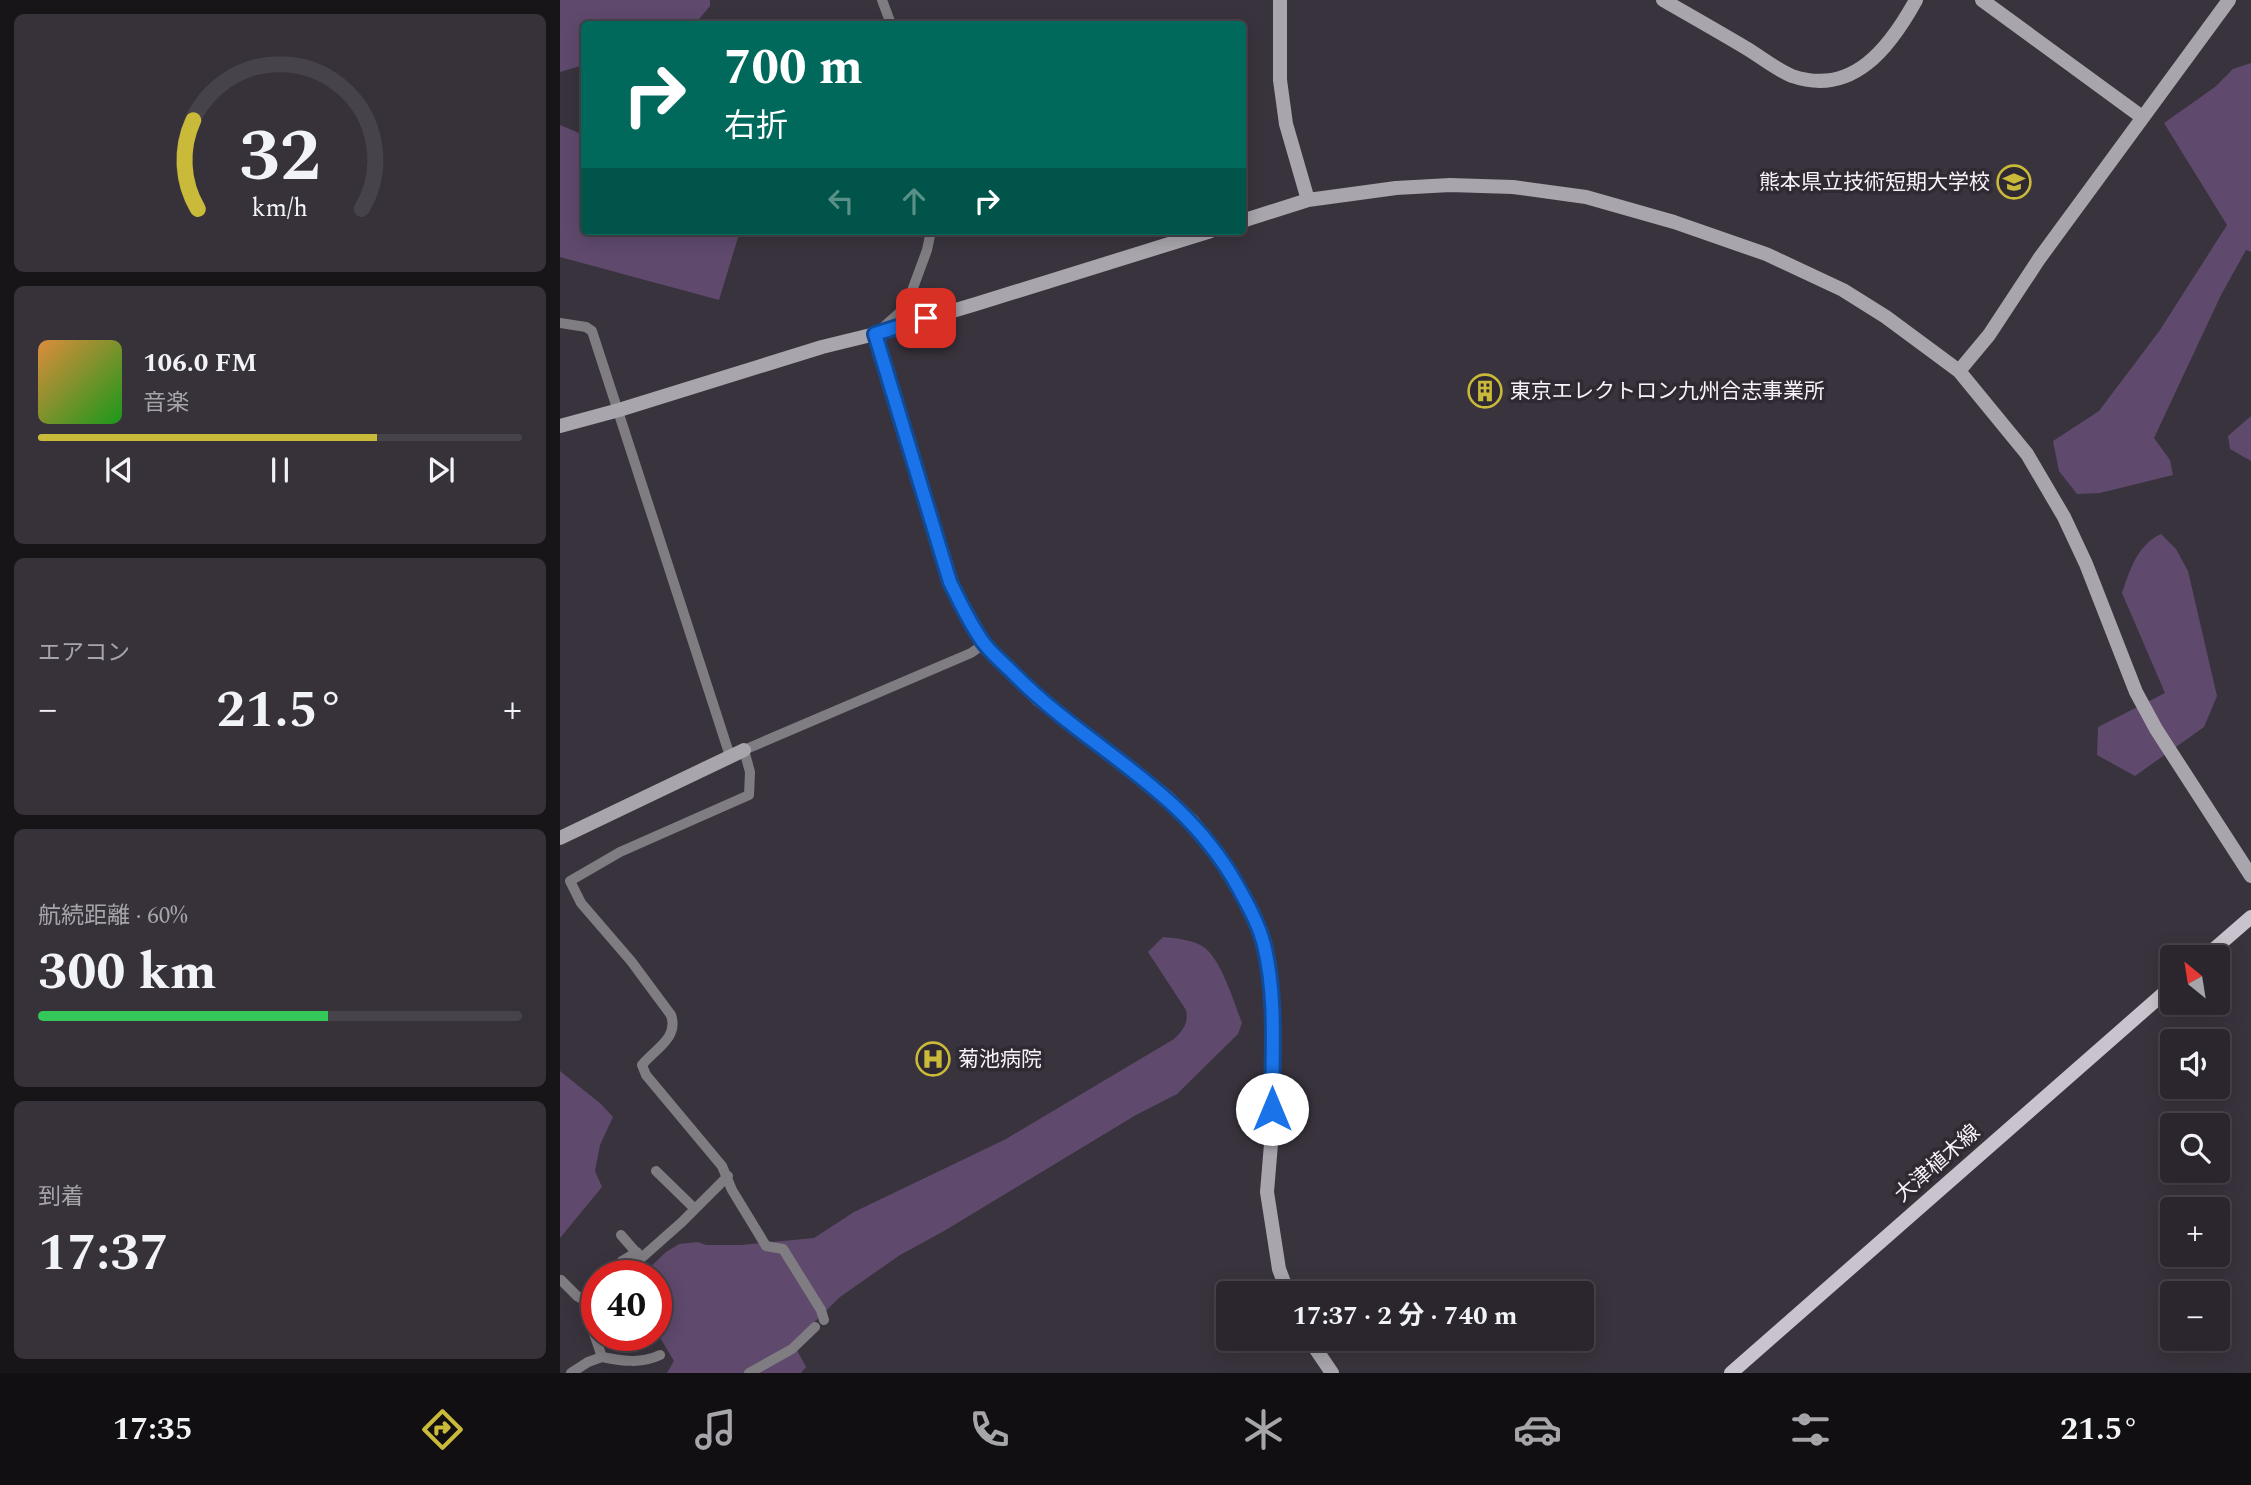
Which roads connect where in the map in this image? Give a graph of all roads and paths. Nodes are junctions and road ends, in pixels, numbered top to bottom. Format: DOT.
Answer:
graph roads {
  1 [pos="882,0"];
  2 [pos="1280,0"];
  3 [pos="1663,0"];
  4 [pos="1916,0"];
  5 [pos="1982,0"];
  6 [pos="2229,0"];
  7 [pos="890,21"];
  8 [pos="2142,117"];
  9 [pos="1308,200"];
  10 [pos="1246,219"];
  11 [pos="930,235"];
  12 [pos="1198,235"];
  13 [pos="560,323"];
  14 [pos="875,334"];
  15 [pos="1959,371"];
  16 [pos="619,410"];
  17 [pos="560,426"];
  18 [pos="984,643"];
  19 [pos="737,753"];
  20 [pos="560,838"];
  21 [pos="2251,876"];
  22 [pos="565,883"];
  23 [pos="2251,917"];
  24 [pos="2219,945"];
  25 [pos="2160,997"];
  26 [pos="656,1171"];
  27 [pos="728,1176"];
  28 [pos="695,1209"];
  29 [pos="621,1235"];
  30 [pos="639,1255"];
  31 [pos="625,1260"];
  32 [pos="635,1260"];
  33 [pos="561,1280"];
  34 [pos="1284,1281"];
  35 [pos="581,1298"];
  36 [pos="824,1320"];
  37 [pos="815,1328"];
  38 [pos="600,1351"];
  39 [pos="1317,1351"];
  40 [pos="660,1356"];
  41 [pos="602,1357"];
  42 [pos="571,1373"];
  43 [pos="749,1373"];
  44 [pos="1332,1373"];
  45 [pos="1731,1373"];
  1 -- 7 [label="street"];
  2 -- 9 [label="street"];
  3 -- 4 [label="street"];
  5 -- 8 [label="street"];
  6 -- 8 [label="street"];
  8 -- 15 [label="street"];
  9 -- 10 [label="street"];
  9 -- 15 [label="street"];
  11 -- 14 [label="street"];
  12 -- 14 [label="street"];
  13 -- 16 [label="street"];
  14 -- 16 [label="street"];
  14 -- 18 [label="street"];
  15 -- 21 [label="street"];
  16 -- 17 [label="street"];
  16 -- 19 [label="street"];
  18 -- 19 [label="street"];
  18 -- 34 [label="street"];
  19 -- 20 [label="street"];
  19 -- 22 [label="street"];
  22 -- 27 [label="street"];
  23 -- 24 [label="main road"];
  25 -- 45 [label="main road, 大津植木線"];
  26 -- 28 [label="street"];
  27 -- 28 [label="street"];
  27 -- 36 [label="street"];
  28 -- 30 [label="street"];
  29 -- 30 [label="street"];
  30 -- 31 [label="street"];
  30 -- 32 [label="street"];
  33 -- 35 [label="street"];
  37 -- 43 [label="street"];
  38 -- 41 [label="street"];
  39 -- 44 [label="street"];
  40 -- 41 [label="street"];
  41 -- 42 [label="street"];
}
